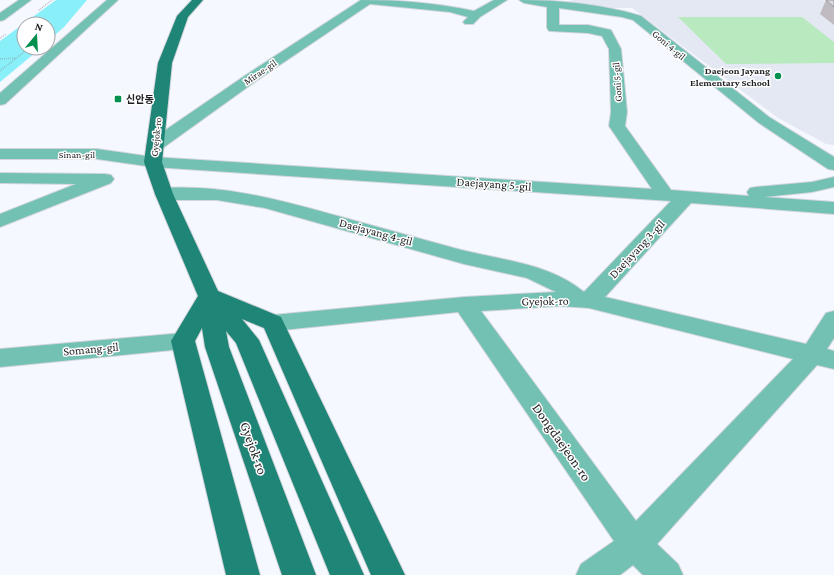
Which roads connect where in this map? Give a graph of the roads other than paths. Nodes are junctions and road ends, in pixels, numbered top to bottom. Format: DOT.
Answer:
graph roads {
  1 [pos="26,0"];
  2 [pos="113,0"];
  3 [pos="198,0"];
  4 [pos="368,0"];
  5 [pos="502,0"];
  6 [pos="524,0"];
  7 [pos="553,4"];
  8 [pos="0,18"];
  9 [pos="0,101"];
  10 [pos="0,154"];
  11 [pos="153,154"];
  12 [pos="833,163"];
  13 [pos="0,178"];
  14 [pos="834,182"];
  15 [pos="164,194"];
  16 [pos="676,196"];
  17 [pos="735,200"];
  18 [pos="834,208"];
  19 [pos="0,221"];
  20 [pos="209,296"];
  21 [pos="584,301"];
  22 [pos="464,304"];
  23 [pos="834,319"];
  24 [pos="272,322"];
  25 [pos="183,341"];
  26 [pos="823,357"];
  27 [pos="0,358"];
  28 [pos="635,545"];
  29 [pos="243,575"];
  30 [pos="300,575"];
  31 [pos="347,575"];
  32 [pos="388,575"];
  33 [pos="593,575"];
  34 [pos="666,575"];
  1 -- 8 [label="street"];
  2 -- 9 [label="street"];
  3 -- 11 [label="main road, Gyejok-ro"];
  4 -- 5 [label="street"];
  4 -- 11 [label="street, Mirae-gil"];
  6 -- 7 [label="street, Goni 4-gil"];
  7 -- 12 [label="street, Goni 4-gil"];
  7 -- 16 [label="street, Goni 5-gil"];
  10 -- 11 [label="street, Sinan-gil"];
  11 -- 15 [label="main road, Gyejok-ro"];
  11 -- 16 [label="street, Daejayang 5-gil"];
  13 -- 19 [label="street"];
  14 -- 17 [label="street"];
  15 -- 20 [label="main road, Gyejok-ro"];
  15 -- 21 [label="street, Daejayang 4-gil"];
  16 -- 17 [label="street, Daejayang 5-gil"];
  16 -- 21 [label="street, Daejayang 3-gil"];
  17 -- 18 [label="street, Daejayang 5-gil"];
  20 -- 24 [label="main road"];
  20 -- 25 [label="main road"];
  20 -- 30 [label="main road, Gyejok-ro"];
  20 -- 31 [label="main road, Gyejok-ro"];
  21 -- 22 [label="street, Gyejok-ro"];
  21 -- 26 [label="street, Gyejok-ro"];
  22 -- 24 [label="street, Gyejok-ro"];
  22 -- 28 [label="street, Dongdaejeon-ro"];
  23 -- 26 [label="street"];
  24 -- 32 [label="main road"];
  25 -- 27 [label="street, Somang-gil"];
  25 -- 29 [label="main road"];
  26 -- 28 [label="street"];
  28 -- 33 [label="street"];
  28 -- 34 [label="street, Dongdaejeon-ro"];
}
